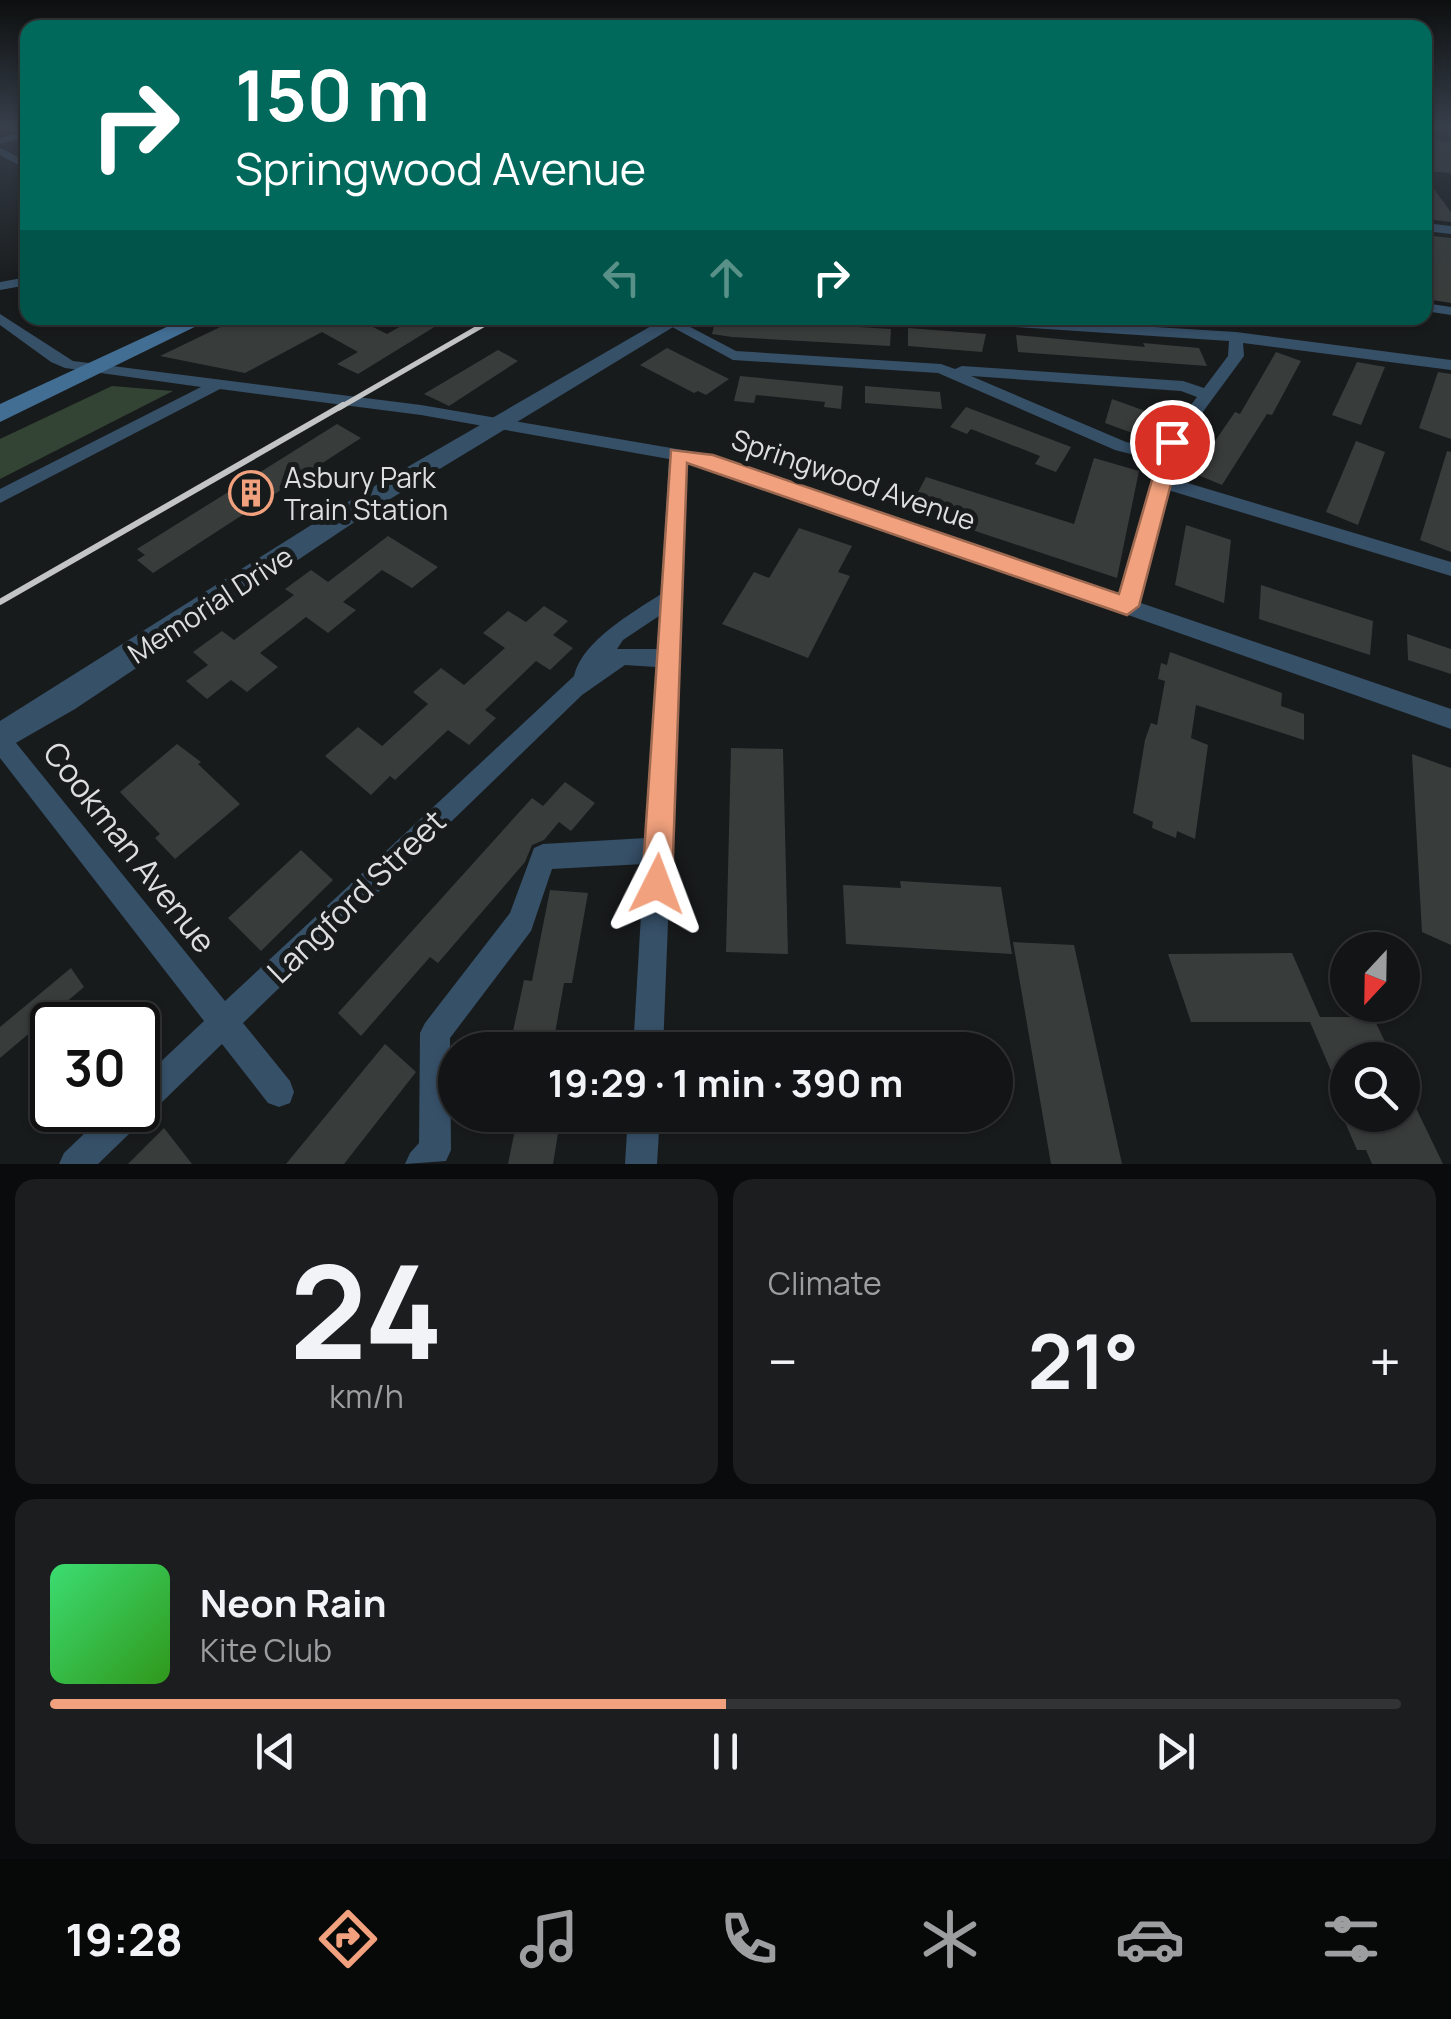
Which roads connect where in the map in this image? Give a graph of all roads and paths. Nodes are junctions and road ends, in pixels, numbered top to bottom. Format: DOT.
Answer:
graph roads {
  1 [pos="0,318"];
  2 [pos="187,325"];
  3 [pos="665,325"];
  4 [pos="682,325"];
  5 [pos="1054,325"];
  6 [pos="1236,336"];
  7 [pos="1451,365"];
  8 [pos="96,368"];
  9 [pos="941,370"];
  10 [pos="220,383"];
  11 [pos="1208,395"];
  12 [pos="0,414"];
  13 [pos="500,422"];
  14 [pos="678,454"];
  15 [pos="1167,457"];
  16 [pos="1162,482"];
  17 [pos="0,498"];
  18 [pos="1451,569"];
  19 [pos="669,599"];
  20 [pos="1127,606"];
  21 [pos="666,658"];
  22 [pos="574,688"];
  23 [pos="1451,719"];
  24 [pos="0,739"];
  25 [pos="659,850"];
  26 [pos="223,1022"];
  27 [pos="649,1032"];
  28 [pos="160,1083"];
  29 [pos="279,1092"];
  30 [pos="109,1132"];
  31 [pos="643,1132"];
  32 [pos="75,1164"];
  33 [pos="422,1164"];
  34 [pos="641,1164"];
  1 -- 8 [label="street, Springwood Avenue"];
  2 -- 8 [label="main road"];
  3 -- 13 [label="street, Memorial Drive"];
  4 -- 9 [label="street"];
  5 -- 6 [label="street"];
  6 -- 7 [label="street"];
  6 -- 11 [label="street"];
  8 -- 10 [label="street, Springwood Avenue"];
  8 -- 12 [label="main road"];
  9 -- 11 [label="street"];
  9 -- 15 [label="street"];
  10 -- 13 [label="street, Springwood Avenue"];
  10 -- 17 [label="street"];
  11 -- 15 [label="street"];
  13 -- 14 [label="street, Springwood Avenue"];
  13 -- 24 [label="street, Memorial Drive"];
  14 -- 19 [label="street"];
  14 -- 20 [label="street, Springwood Avenue"];
  15 -- 16 [label="street"];
  16 -- 18 [label="street"];
  16 -- 20 [label="street"];
  19 -- 21 [label="street"];
  19 -- 22 [label="street, Langford Street"];
  20 -- 23 [label="street, Springwood Avenue"];
  21 -- 22 [label="street, Langford Street"];
  21 -- 25 [label="street"];
  22 -- 26 [label="street, Langford Street"];
  24 -- 26 [label="street, Cookman Avenue"];
  25 -- 27 [label="street"];
  25 -- 33 [label="street"];
  26 -- 28 [label="street, Langford Street"];
  26 -- 29 [label="street, Cookman Avenue"];
  30 -- 32 [label="street"];
  31 -- 34 [label="street"];
}
